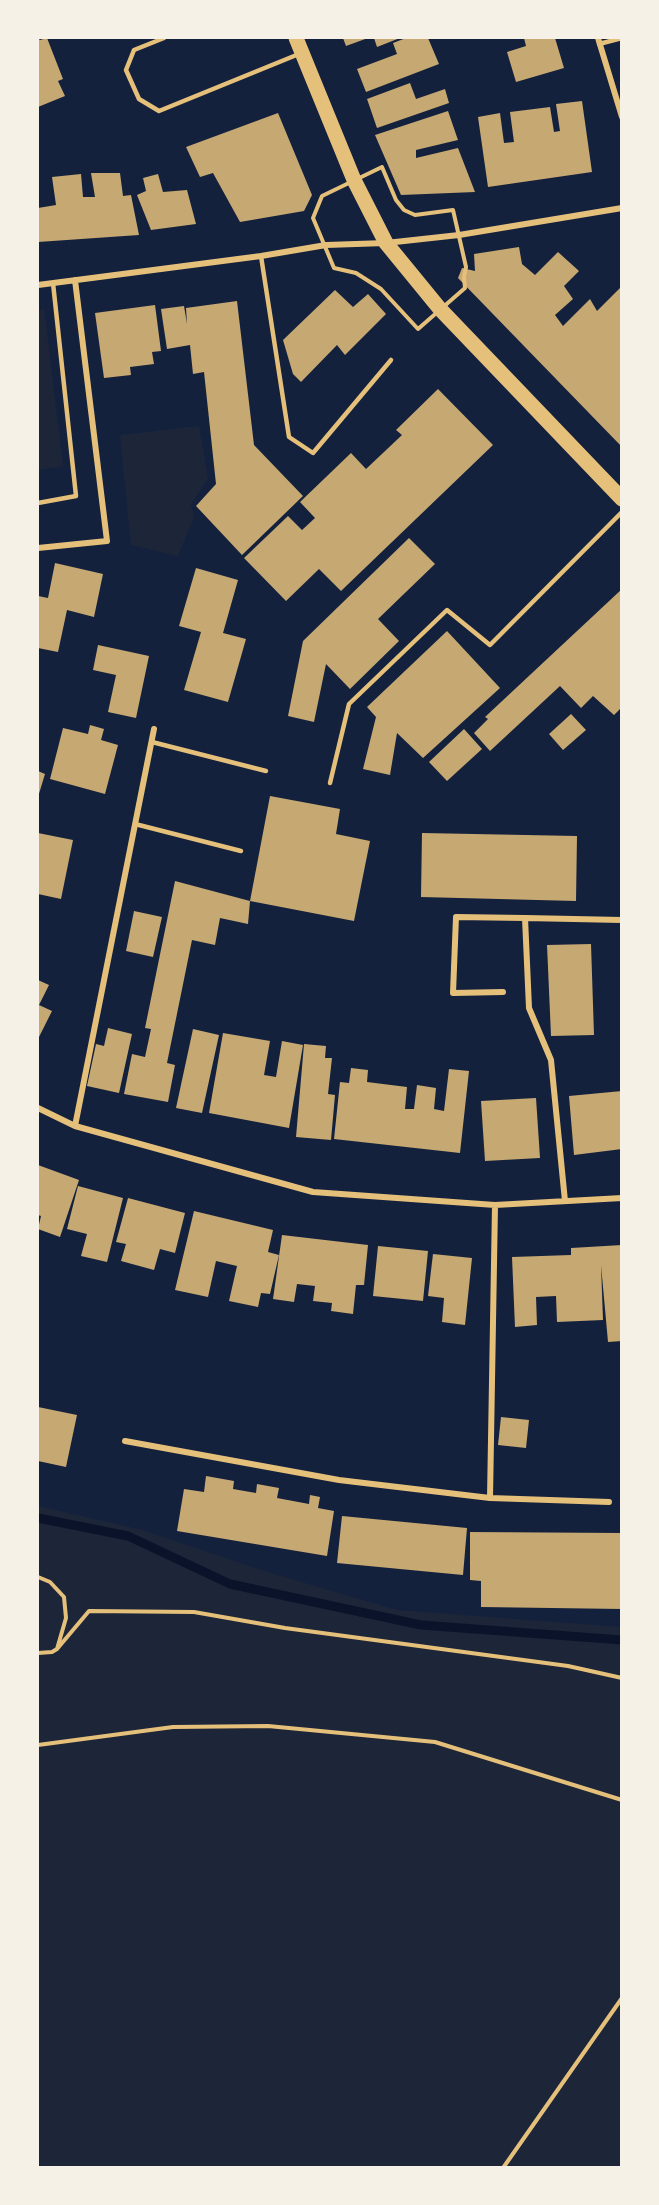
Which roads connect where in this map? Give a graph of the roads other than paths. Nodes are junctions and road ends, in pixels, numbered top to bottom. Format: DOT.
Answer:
graph roads {
  1 [pos="164,38"];
  2 [pos="296,38"];
  3 [pos="621,38"];
  4 [pos="599,41"];
  5 [pos="302,53"];
  6 [pos="621,117"];
  7 [pos="621,208"];
  8 [pos="386,243"];
  9 [pos="261,256"];
  10 [pos="75,280"];
  11 [pos="53,283"];
  12 [pos="38,285"];
  13 [pos="391,360"];
  14 [pos="621,499"];
  15 [pos="38,502"];
  16 [pos="621,512"];
  17 [pos="38,548"];
  18 [pos="154,729"];
  19 [pos="152,742"];
  20 [pos="266,771"];
  21 [pos="330,783"];
  22 [pos="135,824"];
  23 [pos="241,851"];
  24 [pos="525,918"];
  25 [pos="621,920"];
  26 [pos="503,992"];
  27 [pos="38,1108"];
  28 [pos="75,1126"];
  29 [pos="621,1198"];
  30 [pos="565,1201"];
  31 [pos="495,1205"];
  32 [pos="125,1441"];
  33 [pos="490,1498"];
  34 [pos="609,1502"];
  1 -- 5 [label="lane"];
  2 -- 5 [label="main road"];
  3 -- 4 [label="lane"];
  4 -- 6 [label="street"];
  5 -- 8 [label="main road"];
  7 -- 8 [label="street"];
  8 -- 9 [label="street"];
  8 -- 14 [label="main road"];
  9 -- 10 [label="street"];
  9 -- 13 [label="lane"];
  10 -- 11 [label="street"];
  10 -- 17 [label="street"];
  11 -- 12 [label="street"];
  11 -- 15 [label="lane"];
  16 -- 21 [label="lane"];
  18 -- 19 [label="street"];
  19 -- 20 [label="lane"];
  19 -- 22 [label="street"];
  22 -- 23 [label="lane"];
  22 -- 28 [label="street"];
  24 -- 25 [label="street"];
  24 -- 26 [label="street"];
  24 -- 30 [label="street"];
  27 -- 28 [label="street"];
  28 -- 31 [label="street"];
  29 -- 30 [label="street"];
  30 -- 31 [label="street"];
  31 -- 33 [label="street"];
  32 -- 33 [label="street"];
  33 -- 34 [label="street"];
}
